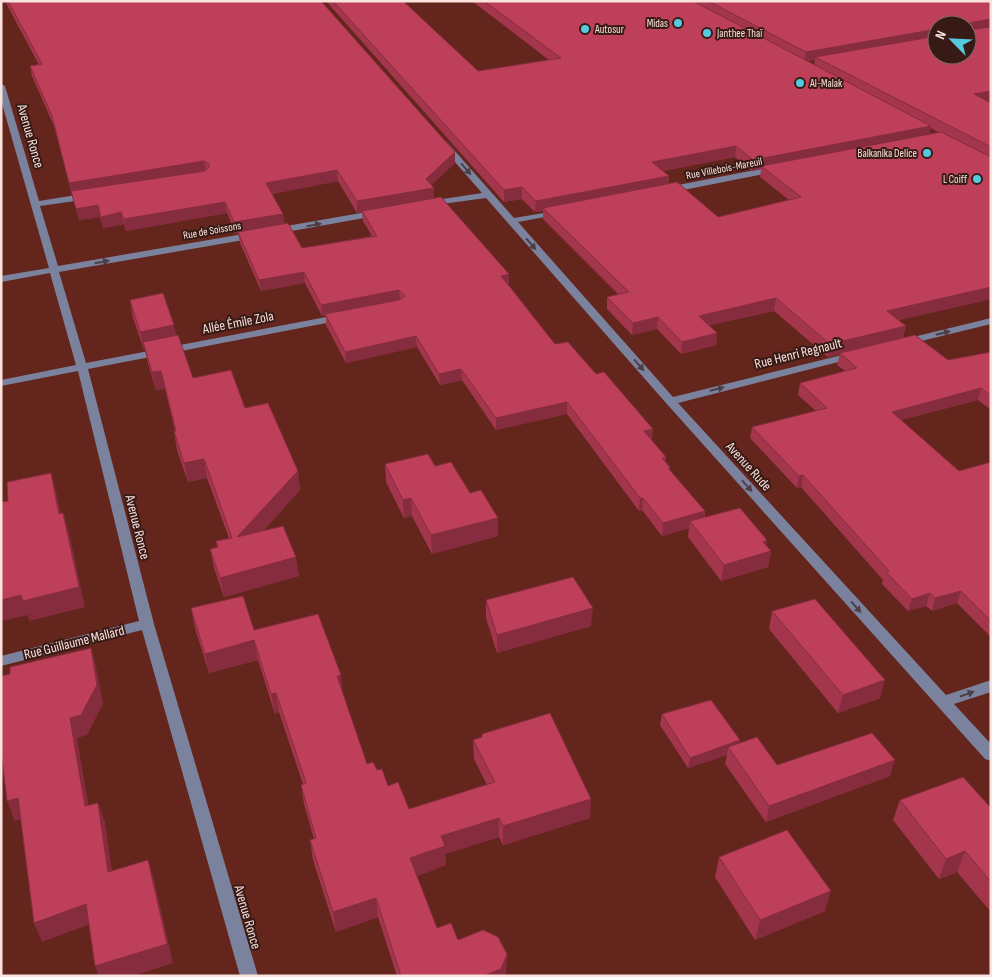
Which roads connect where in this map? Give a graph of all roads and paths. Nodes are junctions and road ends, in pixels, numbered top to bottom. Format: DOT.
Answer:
graph roads {
  1 [pos="1,86"];
  2 [pos="435,134"];
  3 [pos="785,168"];
  4 [pos="660,192"];
  5 [pos="102,194"];
  6 [pos="486,194"];
  7 [pos="35,204"];
  8 [pos="422,206"];
  9 [pos="392,211"];
  10 [pos="563,211"];
  11 [pos="511,221"];
  12 [pos="54,270"];
  13 [pos="1,280"];
  14 [pos="351,315"];
  15 [pos="991,321"];
  16 [pos="894,345"];
  17 [pos="865,352"];
  18 [pos="82,367"];
  19 [pos="1,383"];
  20 [pos="670,401"];
  21 [pos="147,624"];
  22 [pos="1,661"];
  23 [pos="991,686"];
  24 [pos="943,702"];
  25 [pos="991,755"];
  26 [pos="249,976"];
  1 -- 7 [label="street, Avenue Ronce"];
  2 -- 6 [label="street, Avenue Rude, one-way"];
  3 -- 4 [label="street, Rue Villebois-Mareuil"];
  5 -- 7 [label="street"];
  6 -- 8 [label="street"];
  6 -- 11 [label="street, Avenue Rude"];
  7 -- 12 [label="street, Avenue Ronce"];
  12 -- 9 [label="street, Rue de Soissons, one-way"];
  10 -- 11 [label="street"];
  11 -- 20 [label="street, Avenue Rude, one-way"];
  12 -- 13 [label="street, Rue de Soissons"];
  12 -- 18 [label="street, Avenue Ronce"];
  14 -- 18 [label="street, Allée Émile Zola"];
  16 -- 15 [label="street, one-way"];
  20 -- 17 [label="street, Rue Henri Regnault, one-way"];
  18 -- 19 [label="street, Allée Émile Zola"];
  18 -- 21 [label="street, Avenue Ronce"];
  20 -- 24 [label="street, Avenue Rude, one-way"];
  21 -- 22 [label="street, Rue Guillaume Mallard"];
  21 -- 26 [label="street, Avenue Ronce"];
  24 -- 23 [label="street, one-way"];
  24 -- 25 [label="street, Avenue Rude"];
}
